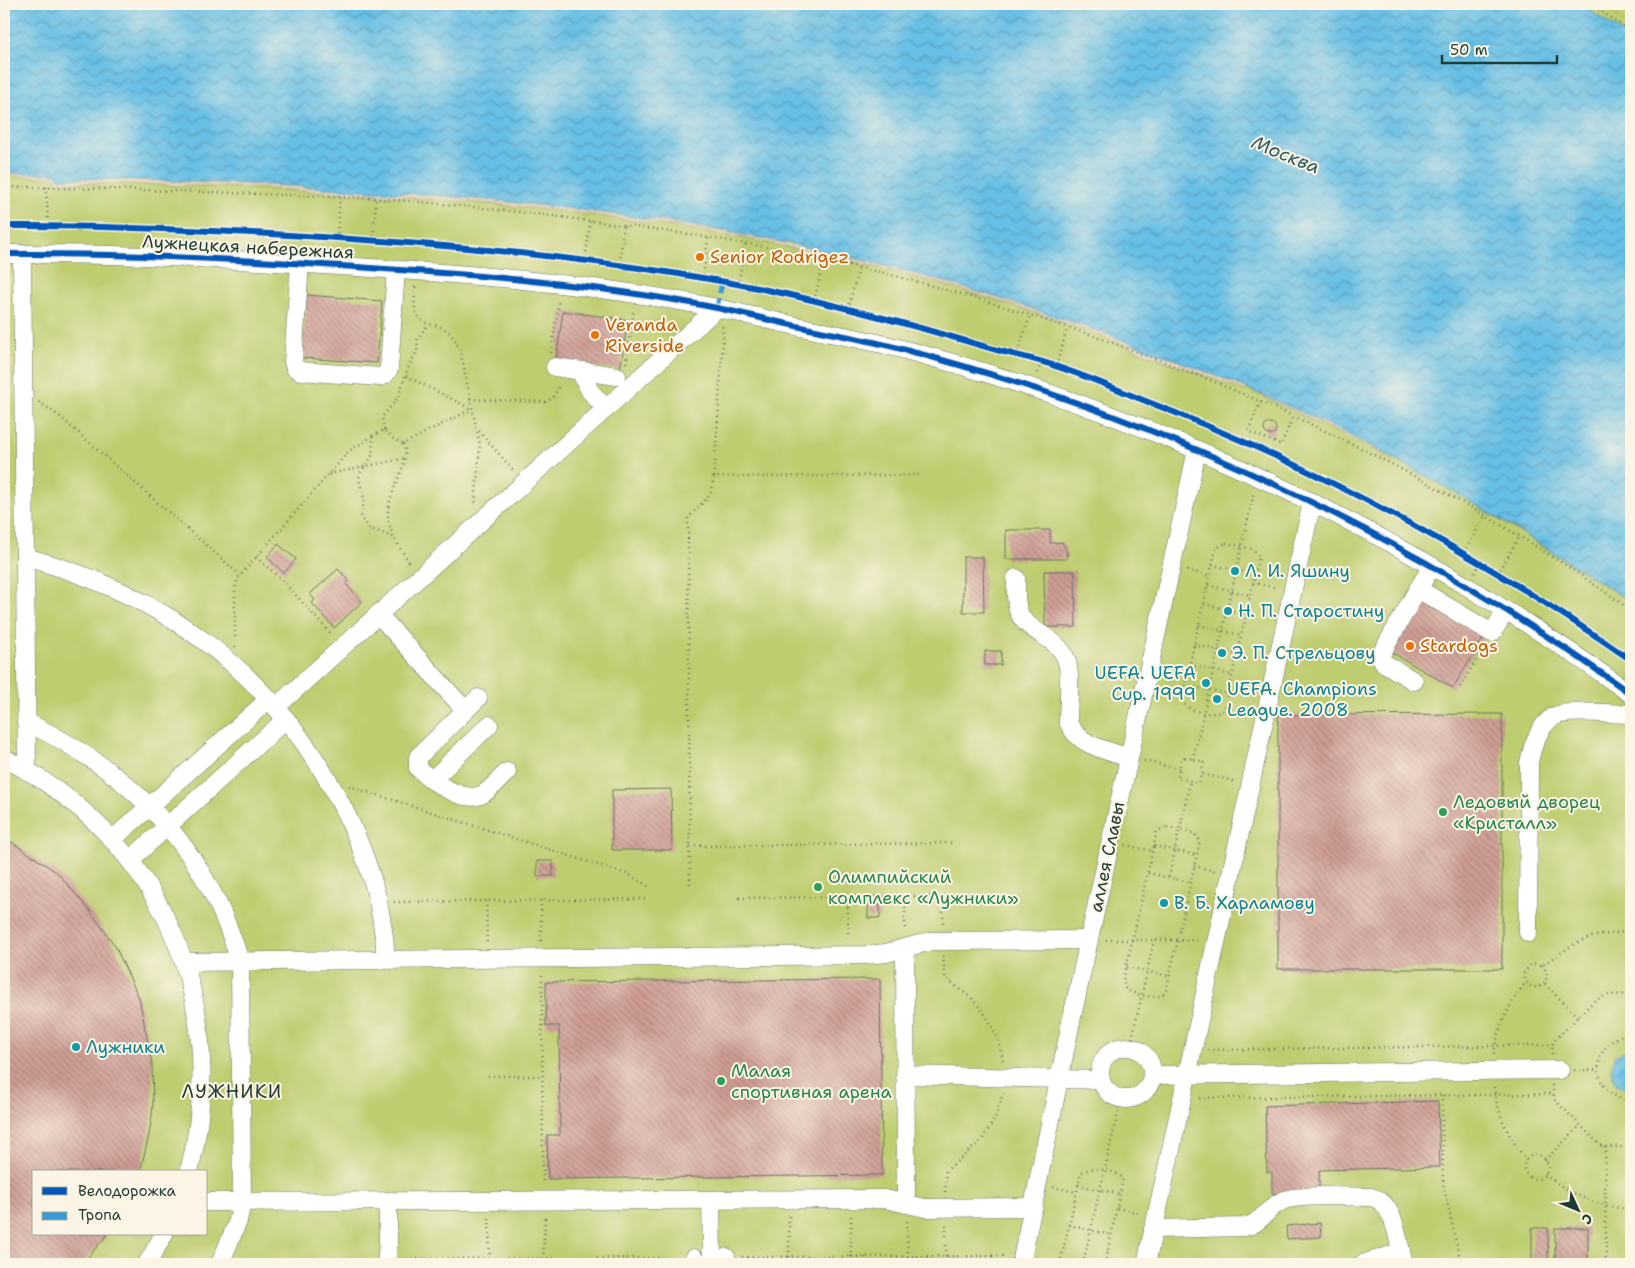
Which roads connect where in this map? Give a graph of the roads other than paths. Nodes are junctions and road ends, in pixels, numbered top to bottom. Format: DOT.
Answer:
graph roads {
  1 [pos="4,254"];
  2 [pos="22,254"];
  3 [pos="300,264"];
  4 [pos="396,269"];
  5 [pos="717,308"];
  6 [pos="555,367"];
  7 [pos="580,371"];
  8 [pos="617,376"];
  9 [pos="606,409"];
  10 [pos="1197,450"];
  11 [pos="1312,502"];
  12 [pos="25,557"];
  13 [pos="1431,568"];
  14 [pos="1016,578"];
  15 [pos="1418,589"];
  16 [pos="1506,611"];
  17 [pos="378,614"];
  18 [pos="1414,681"];
  19 [pos="1631,694"];
  20 [pos="478,698"];
  21 [pos="277,708"];
  22 [pos="465,710"];
  23 [pos="1631,714"];
  24 [pos="26,722"];
  25 [pos="489,725"];
  26 [pos="4,758"];
  27 [pos="1129,758"];
  28 [pos="27,771"];
  29 [pos="507,772"];
  30 [pos="432,780"];
  31 [pos="150,806"];
  32 [pos="168,826"];
  33 [pos="112,840"];
  34 [pos="130,860"];
  35 [pos="1528,933"];
  36 [pos="1089,940"];
  37 [pos="905,948"];
  38 [pos="386,960"];
  39 [pos="184,962"];
  40 [pos="240,962"];
  41 [pos="1556,1070"];
  42 [pos="905,1075"];
  43 [pos="1152,1075"];
  44 [pos="1187,1075"];
  45 [pos="1060,1078"];
  46 [pos="1101,1080"];
  47 [pos="189,1170"];
  48 [pos="711,1200"];
  49 [pos="388,1201"];
  50 [pos="208,1202"];
  51 [pos="242,1202"];
  52 [pos="906,1203"];
  53 [pos="1034,1207"];
  54 [pos="1155,1223"];
  55 [pos="163,1236"];
  56 [pos="1402,1258"];
  57 [pos="710,1260"];
  58 [pos="147,1264"];
  59 [pos="220,1264"];
  60 [pos="386,1264"];
  61 [pos="1022,1264"];
  62 [pos="1146,1264"];
  63 [pos="1362,1264"];
  1 -- 2 [label="street, Лужнецкая набережная"];
  2 -- 3 [label="street, Лужнецкая набережная"];
  2 -- 12 [label="street"];
  3 -- 4 [label="street, Лужнецкая набережная"];
  3 -- 4 [label="street"];
  4 -- 5 [label="street, Лужнецкая набережная"];
  5 -- 9 [label="street"];
  5 -- 10 [label="street, Лужнецкая набережная"];
  6 -- 7 [label="street"];
  7 -- 8 [label="street"];
  7 -- 9 [label="street"];
  9 -- 17 [label="street"];
  10 -- 11 [label="street, Лужнецкая набережная"];
  10 -- 27 [label="street, аллея Славы"];
  11 -- 13 [label="street, Лужнецкая набережная"];
  11 -- 44 [label="street"];
  12 -- 21 [label="street"];
  12 -- 24 [label="street"];
  13 -- 15 [label="street"];
  13 -- 16 [label="street, Лужнецкая набережная"];
  14 -- 27 [label="street"];
  15 -- 16 [label="street"];
  15 -- 18 [label="street"];
  16 -- 19 [label="street, Лужнецкая набережная"];
  17 -- 21 [label="street"];
  17 -- 22 [label="street"];
  20 -- 22 [label="street"];
  21 -- 31 [label="street"];
  21 -- 32 [label="street"];
  21 -- 38 [label="street"];
  22 -- 30 [label="street"];
  23 -- 35 [label="street"];
  24 -- 28 [label="street"];
  24 -- 31 [label="street"];
  25 -- 30 [label="street"];
  26 -- 28 [label="street"];
  27 -- 36 [label="street, аллея Славы"];
  28 -- 33 [label="street"];
  29 -- 30 [label="street"];
  31 -- 32 [label="street"];
  31 -- 33 [label="street"];
  32 -- 34 [label="street"];
  32 -- 40 [label="street"];
  33 -- 34 [label="street"];
  34 -- 39 [label="street"];
  36 -- 37 [label="street"];
  36 -- 45 [label="street, аллея Славы"];
  37 -- 38 [label="street"];
  37 -- 42 [label="street"];
  38 -- 40 [label="street"];
  39 -- 40 [label="street"];
  39 -- 47 [label="street"];
  40 -- 51 [label="street"];
  41 -- 44 [label="street"];
  42 -- 45 [label="street"];
  42 -- 52 [label="street"];
  43 -- 44 [label="street"];
  43 -- 46 [label="street"];
  43 -- 46 [label="street"];
  44 -- 54 [label="street"];
  45 -- 46 [label="street"];
  45 -- 53 [label="street, аллея Славы"];
  48 -- 49 [label="street"];
  48 -- 52 [label="street"];
  48 -- 57 [label="street"];
  49 -- 51 [label="street"];
  49 -- 60 [label="street"];
  50 -- 51 [label="street"];
  51 -- 59 [label="street"];
  52 -- 53 [label="street"];
  53 -- 61 [label="street, аллея Славы"];
  54 -- 56 [label="street"];
  54 -- 62 [label="street"];
  55 -- 58 [label="street"];
  56 -- 63 [label="street"];
}
